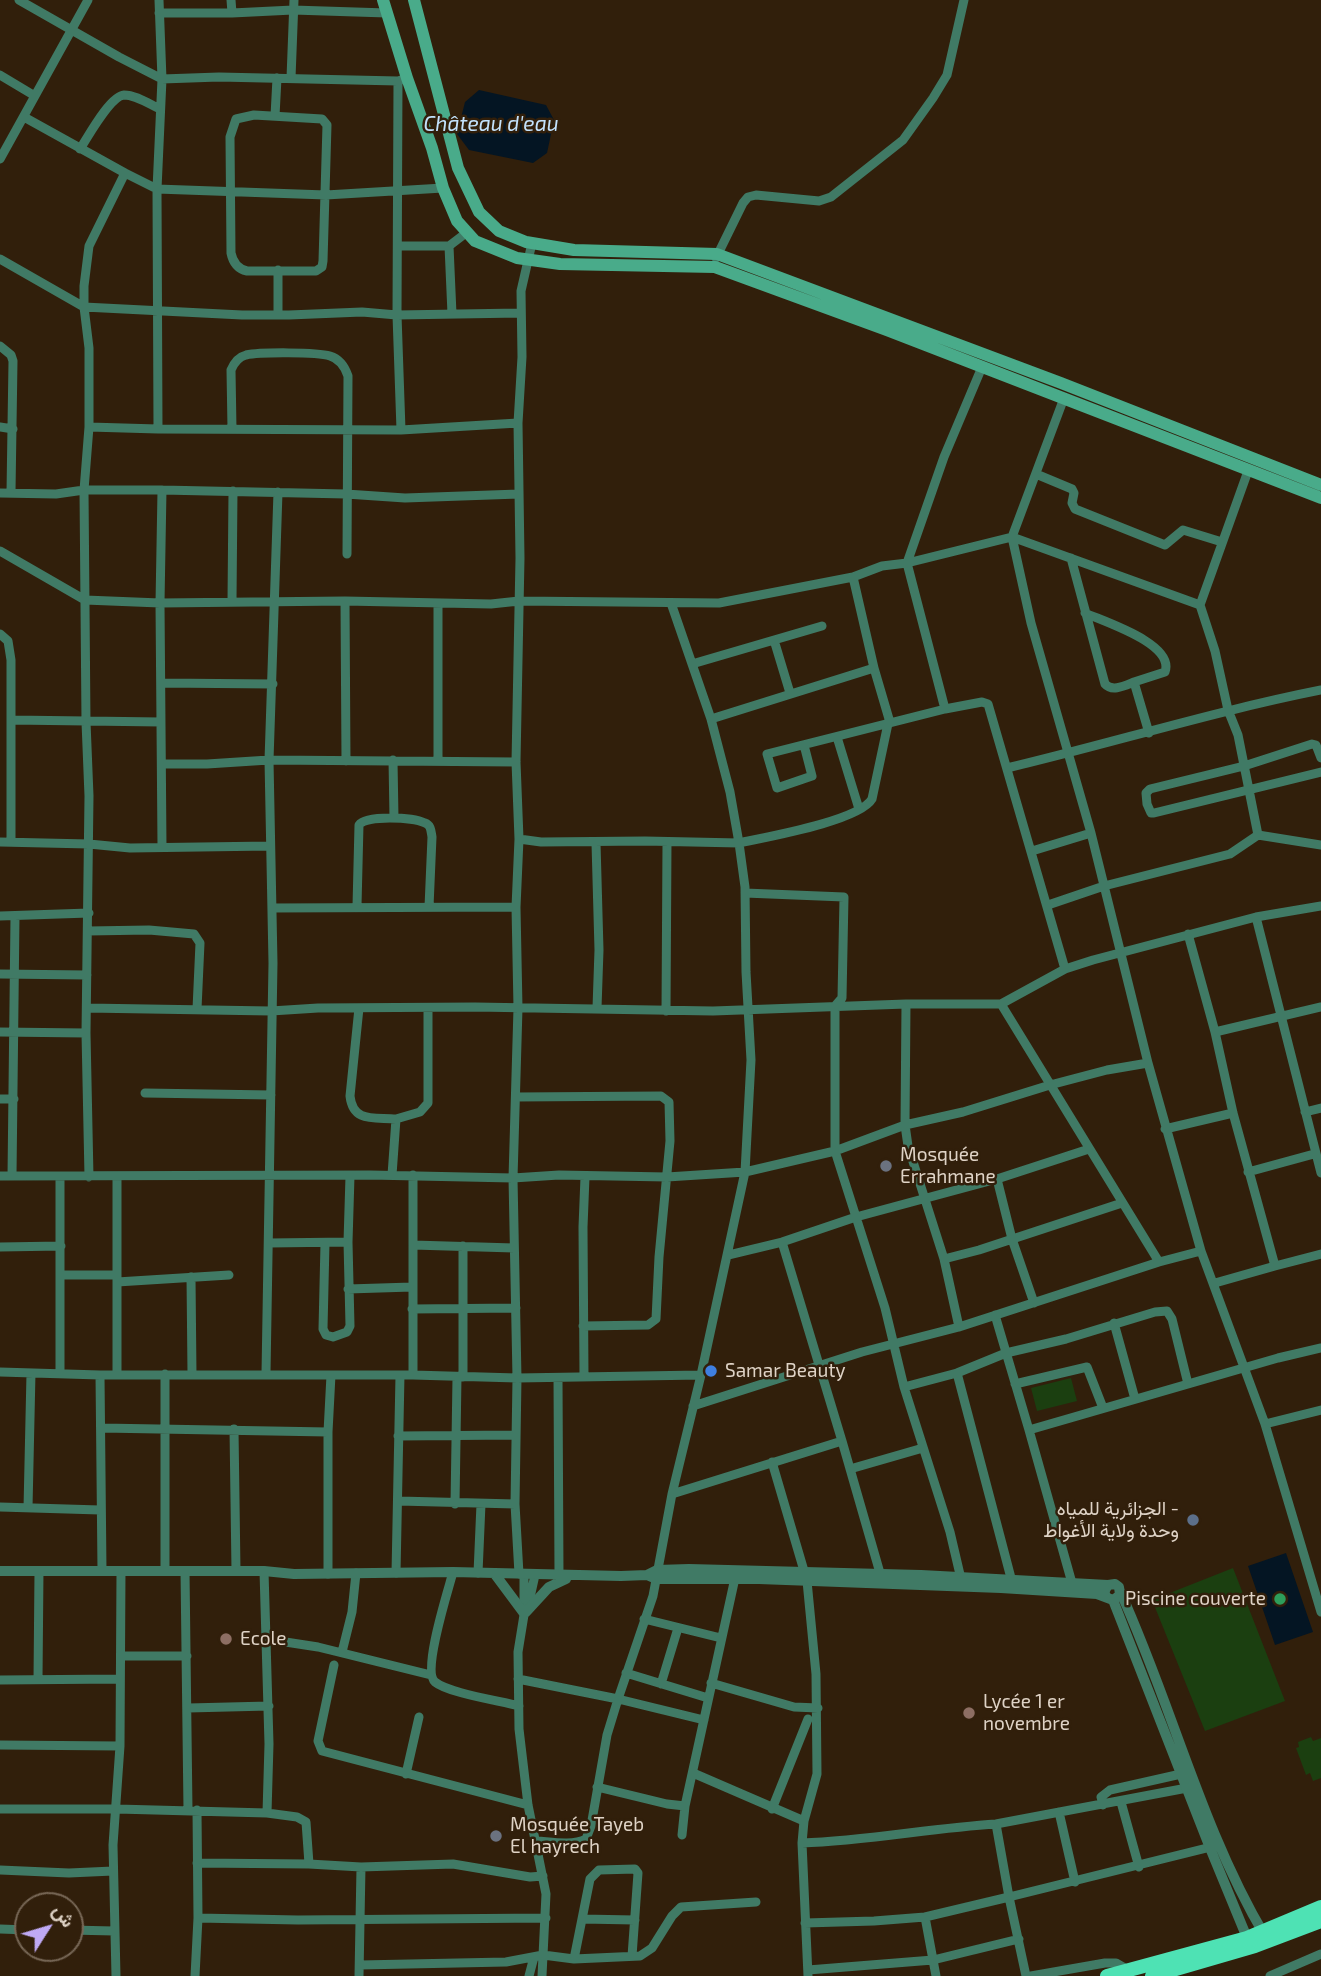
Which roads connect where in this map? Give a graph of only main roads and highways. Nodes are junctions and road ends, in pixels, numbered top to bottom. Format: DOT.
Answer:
graph roads {
  1 [pos="414,0"];
  2 [pos="385,6"];
  3 [pos="716,260"];
  4 [pos="1321,485"];
  5 [pos="1321,498"];
  6 [pos="1321,1908"];
  7 [pos="1321,1922"];
  8 [pos="1265,1937"];
  9 [pos="1249,1942"];
  10 [pos="1107,1976"];
  11 [pos="1152,1976"];
  1 -- 3 [label="main road"];
  2 -- 3 [label="main road"];
  3 -- 4 [label="main road"];
  3 -- 5 [label="main road"];
  6 -- 8 [label="highway"];
  7 -- 8 [label="highway"];
  8 -- 9 [label="highway"];
  9 -- 10 [label="highway"];
  9 -- 11 [label="highway"];
}
